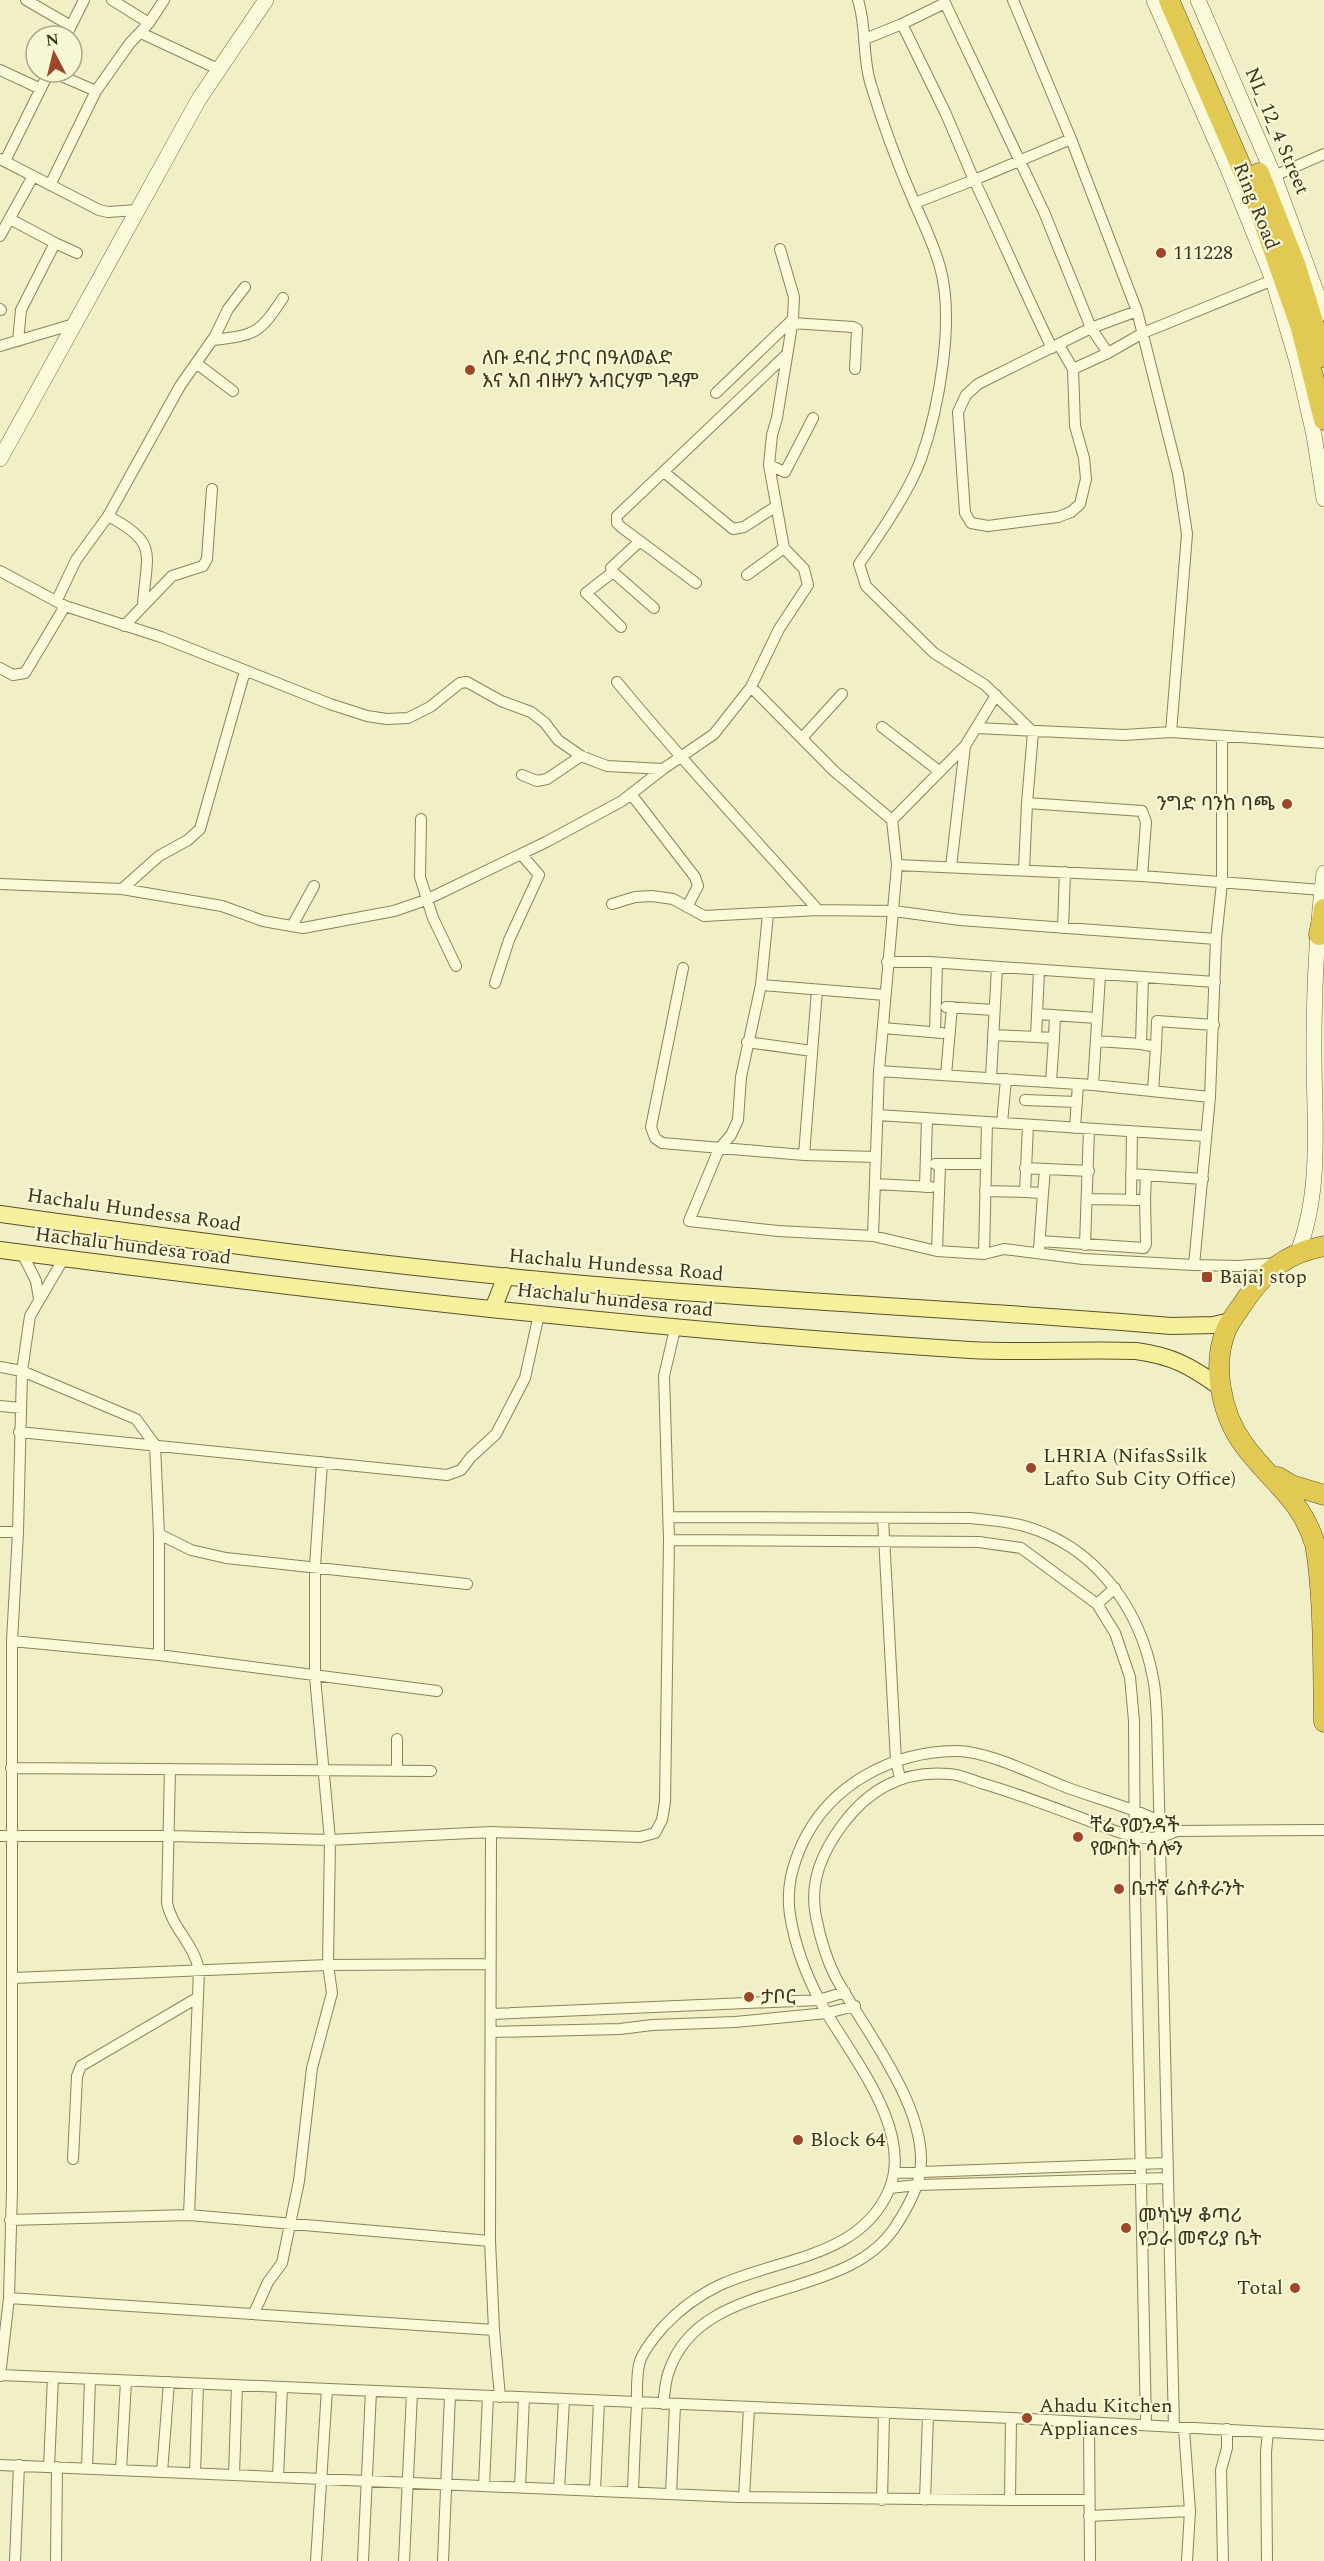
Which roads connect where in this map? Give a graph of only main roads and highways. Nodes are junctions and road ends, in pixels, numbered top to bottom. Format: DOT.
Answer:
graph roads {
  1 [pos="1169,0"];
  2 [pos="1183,0"];
  3 [pos="1324,357"];
  4 [pos="1324,420"];
  5 [pos="1323,900"];
  6 [pos="1319,935"];
  7 [pos="0,1214"];
  8 [pos="1324,1246"];
  9 [pos="0,1250"];
  10 [pos="506,1276"];
  11 [pos="492,1309"];
  12 [pos="1231,1321"];
  13 [pos="1220,1387"];
  14 [pos="1266,1469"];
  15 [pos="1324,1495"];
  16 [pos="1324,1722"];
  1 -- 4 [label="highway, Ring Road"];
  2 -- 3 [label="highway, Ring Road"];
  5 -- 6 [label="highway"];
  7 -- 10 [label="main road, Hachalu Hundessa Road"];
  8 -- 12 [label="highway"];
  9 -- 11 [label="main road, Hachalu hundesa road"];
  10 -- 11 [label="main road"];
  10 -- 12 [label="main road, Hachalu Hundessa Road"];
  11 -- 13 [label="main road, Hachalu hundesa road"];
  12 -- 13 [label="highway"];
  13 -- 14 [label="highway"];
  14 -- 15 [label="highway"];
  14 -- 16 [label="highway"];
}
